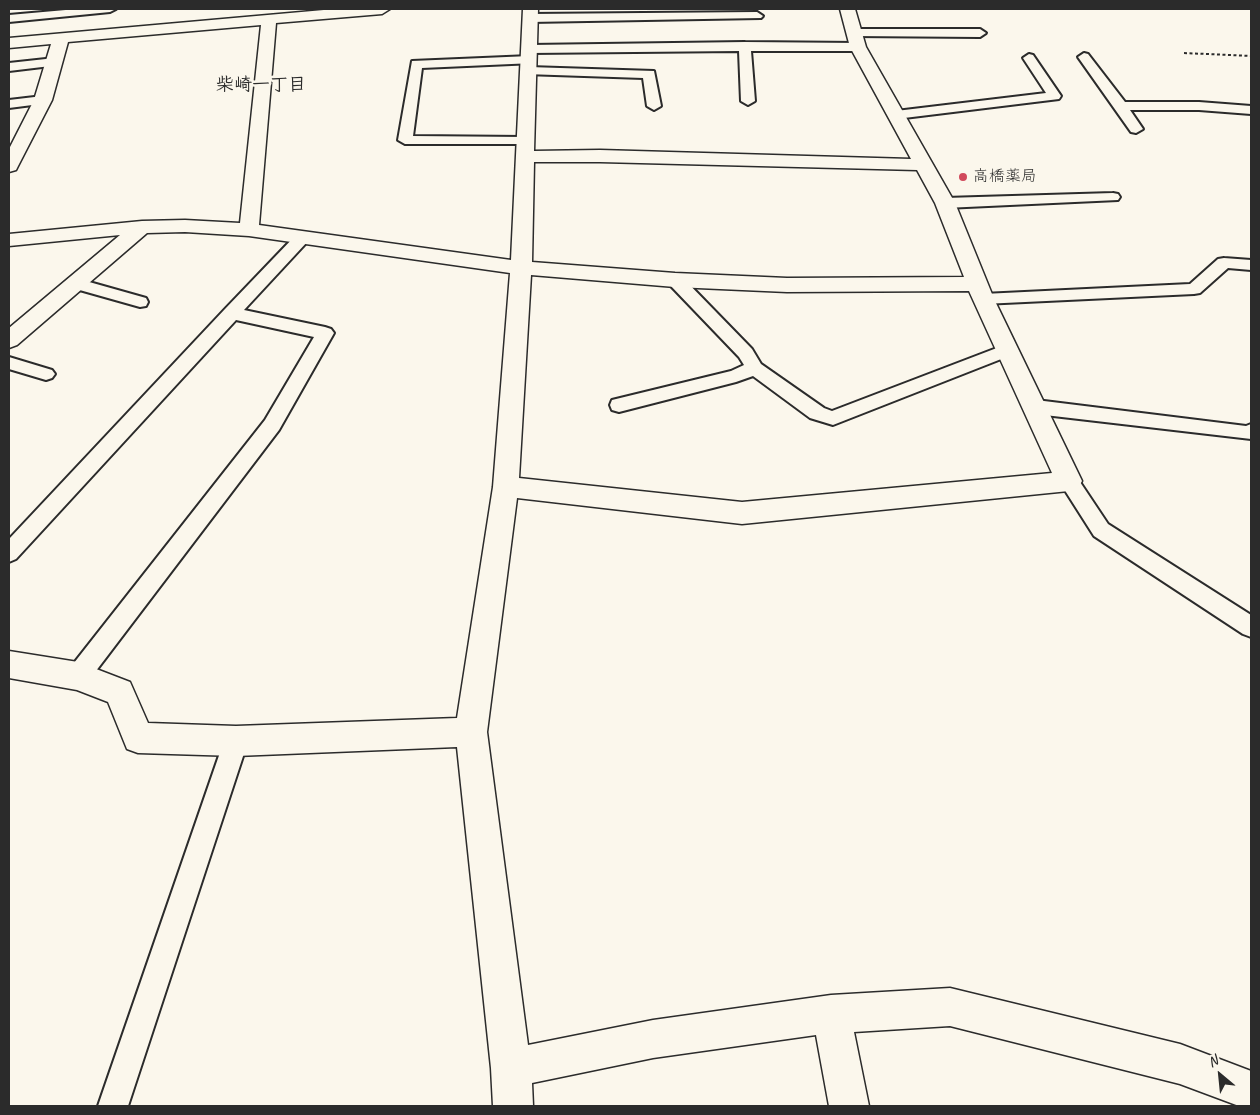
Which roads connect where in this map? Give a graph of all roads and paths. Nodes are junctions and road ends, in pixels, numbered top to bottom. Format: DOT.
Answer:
graph roads {
  1 [pos="110,9"];
  2 [pos="382,9"];
  3 [pos="848,9"];
  4 [pos="530,13"];
  5 [pos="757,16"];
  6 [pos="269,18"];
  7 [pos="9,19"];
  8 [pos="980,33"];
  9 [pos="61,38"];
  10 [pos="857,40"];
  11 [pos="9,43"];
  12 [pos="745,46"];
  13 [pos="1184,53"];
  14 [pos="1251,56"];
  15 [pos="1084,57"];
  16 [pos="1029,58"];
  17 [pos="530,60"];
  18 [pos="55,62"];
  19 [pos="9,67"];
  20 [pos="43,100"];
  21 [pos="748,101"];
  22 [pos="9,104"];
  23 [pos="654,106"];
  24 [pos="1121,106"];
  25 [pos="1251,110"];
  26 [pos="896,115"];
  27 [pos="1136,129"];
  28 [pos="524,149"];
  29 [pos="924,165"];
  30 [pos="9,166"];
  31 [pos="1113,197"];
  32 [pos="945,203"];
  33 [pos="142,227"];
  34 [pos="249,230"];
  35 [pos="302,238"];
  36 [pos="9,240"];
  37 [pos="1251,265"];
  38 [pos="521,268"];
  39 [pos="675,280"];
  40 [pos="75,283"];
  41 [pos="980,292"];
  42 [pos="140,302"];
  43 [pos="231,313"];
  44 [pos="9,340"];
  45 [pos="1008,350"];
  46 [pos="9,363"];
  47 [pos="754,368"];
  48 [pos="46,374"];
  49 [pos="619,405"];
  50 [pos="1036,407"];
  51 [pos="1251,431"];
  52 [pos="1069,481"];
  53 [pos="506,487"];
  54 [pos="9,553"];
  55 [pos="1251,627"];
  56 [pos="9,665"];
  57 [pos="78,676"];
  58 [pos="471,732"];
  59 [pos="236,741"];
  60 [pos="831,1014"];
  61 [pos="510,1068"];
  62 [pos="1251,1091"];
  63 [pos="113,1106"];
  64 [pos="513,1106"];
  65 [pos="849,1106"];
  1 -- 7 [label="lane"];
  2 -- 6 [label="street"];
  3 -- 10 [label="street"];
  4 -- 5 [label="lane"];
  4 -- 17 [label="street"];
  6 -- 9 [label="street"];
  6 -- 34 [label="street"];
  8 -- 10 [label="lane"];
  9 -- 11 [label="street"];
  9 -- 18 [label="street"];
  10 -- 12 [label="lane"];
  10 -- 26 [label="street"];
  12 -- 17 [label="lane"];
  12 -- 21 [label="lane"];
  13 -- 14 [label="path"];
  15 -- 24 [label="lane"];
  16 -- 26 [label="lane"];
  17 -- 23 [label="lane"];
  17 -- 28 [label="street"];
  17 -- 28 [label="lane"];
  18 -- 19 [label="lane"];
  18 -- 20 [label="street"];
  20 -- 22 [label="lane"];
  20 -- 30 [label="street"];
  24 -- 25 [label="lane"];
  24 -- 27 [label="lane"];
  26 -- 29 [label="street"];
  28 -- 29 [label="street"];
  28 -- 38 [label="street"];
  29 -- 32 [label="street"];
  31 -- 32 [label="lane"];
  32 -- 41 [label="street"];
  33 -- 34 [label="street"];
  33 -- 36 [label="street"];
  33 -- 40 [label="street"];
  34 -- 35 [label="street"];
  35 -- 38 [label="street"];
  35 -- 43 [label="lane"];
  37 -- 41 [label="lane"];
  38 -- 39 [label="street"];
  38 -- 53 [label="street"];
  39 -- 41 [label="street"];
  39 -- 47 [label="lane"];
  40 -- 42 [label="lane"];
  40 -- 44 [label="street"];
  41 -- 45 [label="street"];
  43 -- 54 [label="lane"];
  43 -- 57 [label="lane"];
  45 -- 47 [label="lane"];
  45 -- 50 [label="street"];
  46 -- 48 [label="lane"];
  47 -- 49 [label="lane"];
  50 -- 51 [label="lane"];
  50 -- 52 [label="street"];
  52 -- 53 [label="street"];
  52 -- 55 [label="lane"];
  53 -- 58 [label="street"];
  56 -- 57 [label="street"];
  57 -- 59 [label="street"];
  58 -- 59 [label="street"];
  58 -- 61 [label="street"];
  59 -- 63 [label="lane"];
  60 -- 61 [label="street"];
  60 -- 62 [label="street"];
  60 -- 65 [label="street"];
  61 -- 64 [label="street"];
}
